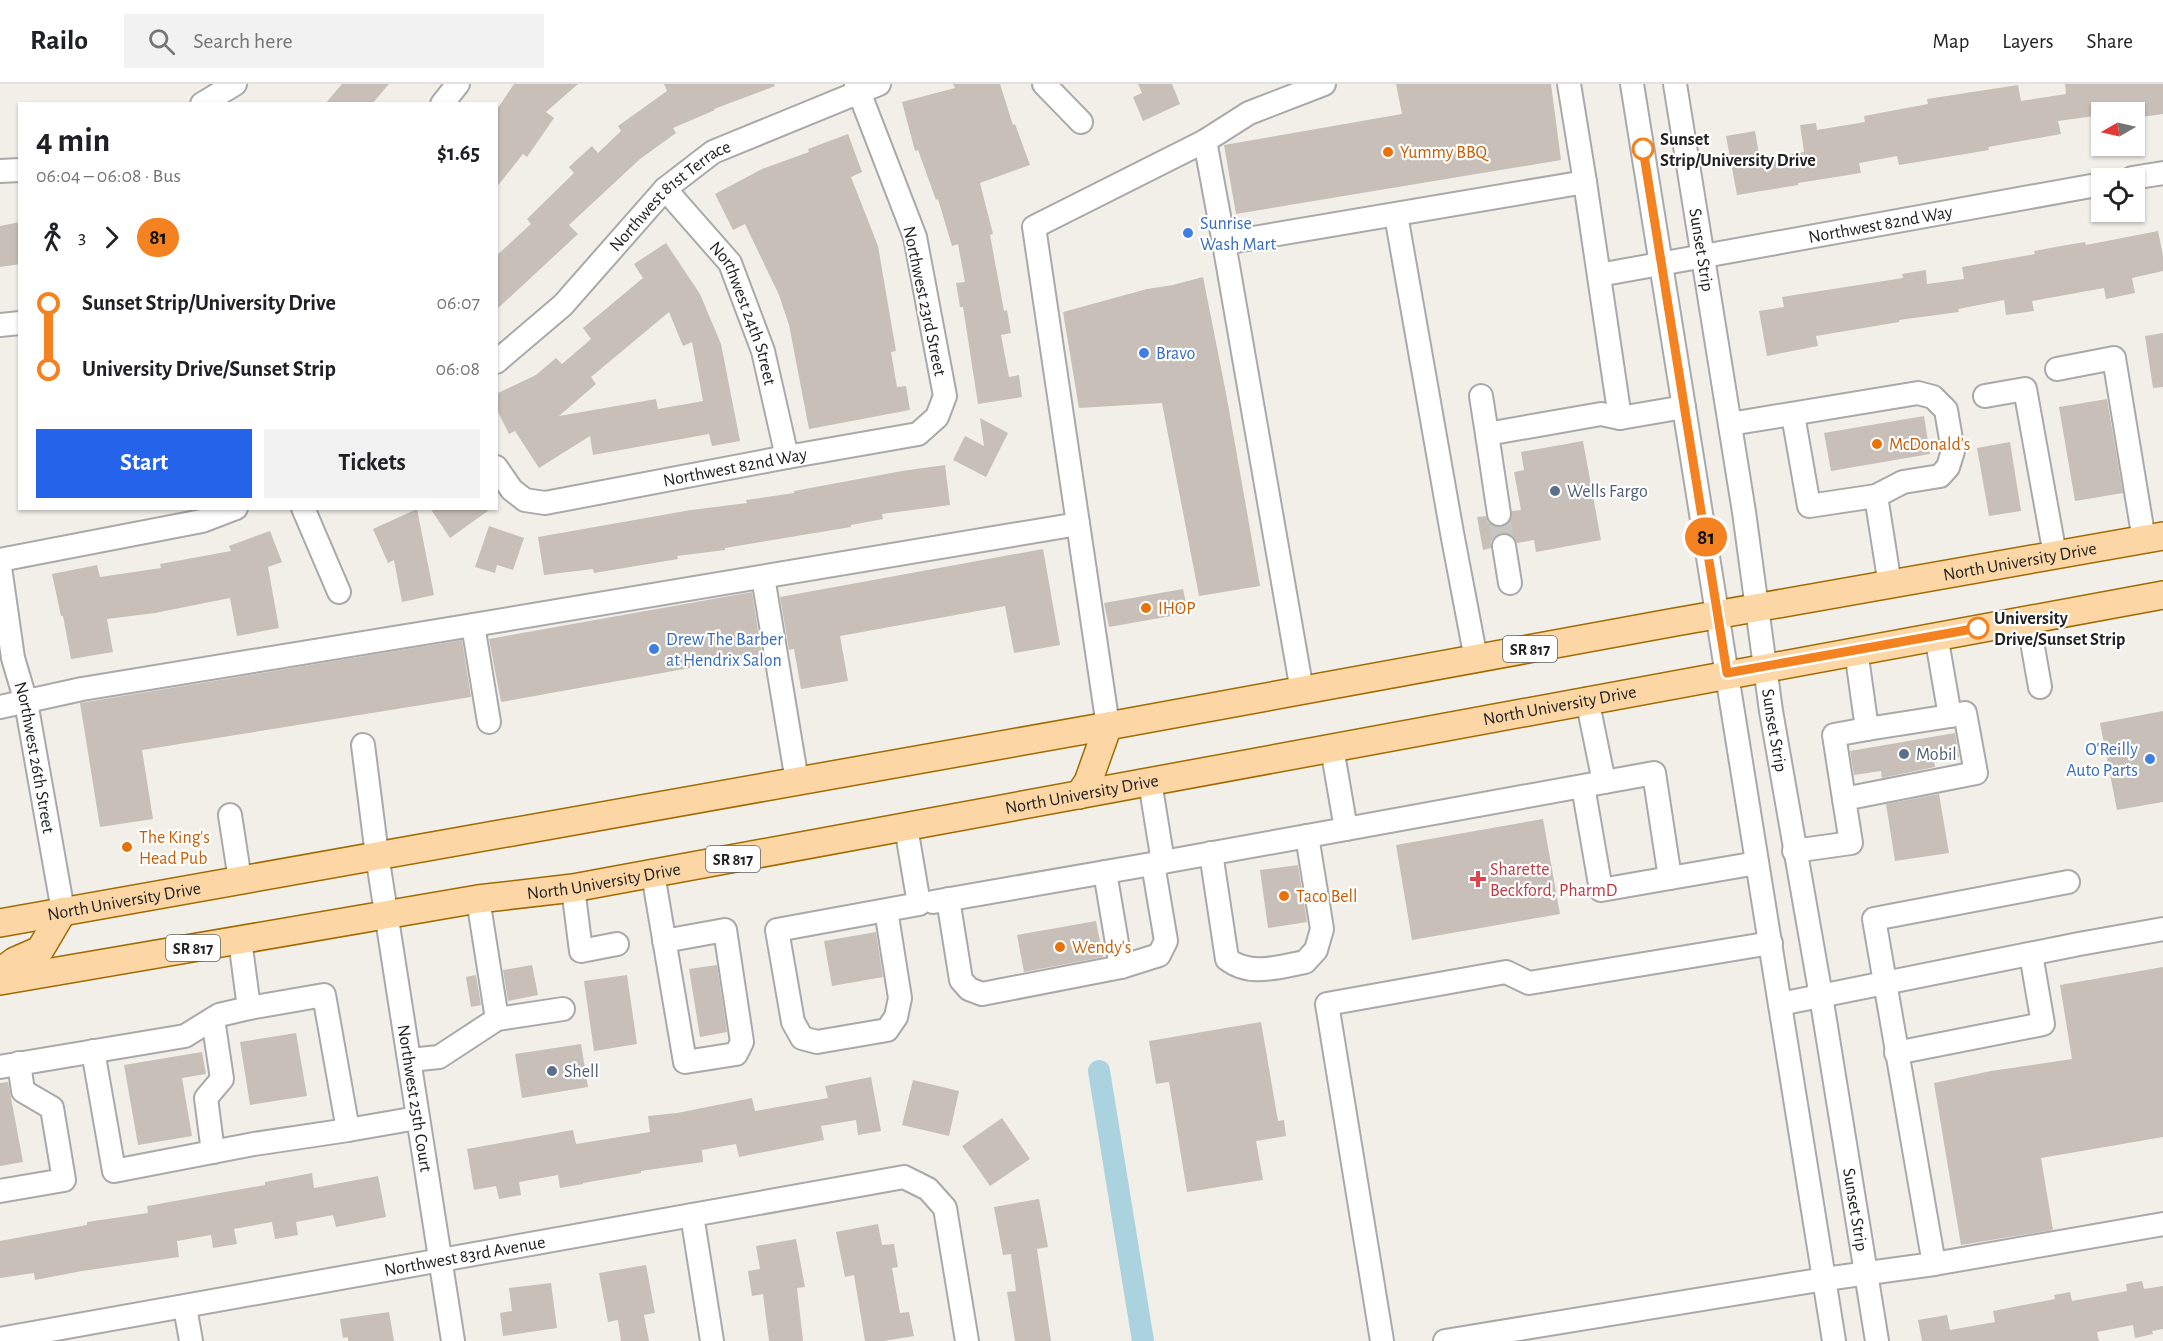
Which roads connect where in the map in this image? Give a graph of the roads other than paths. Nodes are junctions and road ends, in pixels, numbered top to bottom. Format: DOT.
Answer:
graph roads {
  1 [pos="235,84"];
  2 [pos="458,84"];
  3 [pos="1044,84"];
  4 [pos="1324,84"];
  5 [pos="1569,84"];
  6 [pos="1632,84"];
  7 [pos="1675,84"];
  8 [pos="865,87"];
  9 [pos="205,102"];
  10 [pos="444,102"];
  11 [pos="1081,122"];
  12 [pos="1205,141"];
  13 [pos="18,170"];
  14 [pos="0,171"];
  15 [pos="2163,173"];
  16 [pos="2145,176"];
  17 [pos="1585,182"];
  18 [pos="2091,186"];
  19 [pos="665,189"];
  20 [pos="1396,215"];
  21 [pos="1224,243"];
  22 [pos="1703,256"];
  23 [pos="1661,263"];
  24 [pos="1599,275"];
  25 [pos="18,323"];
  26 [pos="0,325"];
  27 [pos="498,360"];
  28 [pos="2057,369"];
  29 [pos="1481,396"];
  30 [pos="1985,396"];
  31 [pos="1684,407"];
  32 [pos="1793,415"];
  33 [pos="937,417"];
  34 [pos="1620,418"];
  35 [pos="1730,424"];
  36 [pos="1487,434"];
  37 [pos="787,457"];
  38 [pos="498,470"];
  39 [pos="1876,496"];
  40 [pos="231,510"];
  41 [pos="304,510"];
  42 [pos="1499,514"];
  43 [pos="1078,524"];
  44 [pos="2153,538"];
  45 [pos="1504,546"];
  46 [pos="2055,555"];
  47 [pos="0,560"];
  48 [pos="0,567"];
  49 [pos="763,577"];
  50 [pos="1510,583"];
  51 [pos="1890,585"];
  52 [pos="339,592"];
  53 [pos="2163,595"];
  54 [pos="1758,608"];
  55 [pos="1717,615"];
  56 [pos="2028,619"];
  57 [pos="473,625"];
  58 [pos="1936,635"];
  59 [pos="1856,650"];
  60 [pos="7,659"];
  61 [pos="1476,659"];
  62 [pos="1765,666"];
  63 [pos="1727,673"];
  64 [pos="2040,687"];
  65 [pos="1302,691"];
  66 [pos="1587,699"];
  67 [pos="26,702"];
  68 [pos="0,707"];
  69 [pos="1950,716"];
  70 [pos="489,722"];
  71 [pos="1107,726"];
  72 [pos="1867,729"];
  73 [pos="363,745"];
  74 [pos="1332,748"];
  75 [pos="797,781"];
  76 [pos="1150,782"];
  77 [pos="1594,784"];
  78 [pos="1079,795"];
  79 [pos="1844,799"];
  80 [pos="230,815"];
  81 [pos="906,827"];
  82 [pos="1346,829"];
  83 [pos="1307,836"];
  84 [pos="1794,851"];
  85 [pos="1211,853"];
  86 [pos="377,855"];
  87 [pos="1158,863"];
  88 [pos="1757,863"];
  89 [pos="1105,872"];
  90 [pos="653,873"];
  91 [pos="1670,878"];
  92 [pos="240,880"];
  93 [pos="2068,882"];
  94 [pos="573,888"];
  95 [pos="478,899"];
  96 [pos="948,899"];
  97 [pos="919,904"];
  98 [pos="886,910"];
  99 [pos="63,911"];
  100 [pos="387,916"];
  101 [pos="0,923"];
  102 [pos="2163,929"];
  103 [pos="240,940"];
  104 [pos="664,940"];
  105 [pos="1771,943"];
  106 [pos="617,944"];
  107 [pos="2031,954"];
  108 [pos="1121,967"];
  109 [pos="0,972"];
  110 [pos="0,981"];
  111 [pos="1884,983"];
  112 [pos="1821,996"];
  113 [pos="1780,1004"];
  114 [pos="249,1008"];
  115 [pos="564,1009"];
  116 [pos="213,1019"];
  117 [pos="497,1019"];
  118 [pos="93,1051"];
  119 [pos="1896,1053"];
  120 [pos="410,1060"];
  121 [pos="10,1065"];
  122 [pos="417,1118"];
  123 [pos="348,1131"];
  124 [pos="213,1152"];
  125 [pos="0,1191"];
  126 [pos="692,1215"];
  127 [pos="2163,1224"];
  128 [pos="439,1260"];
  129 [pos="1934,1264"];
  130 [pos="1867,1273"];
  131 [pos="1825,1279"];
  132 [pos="185,1307"];
  133 [pos="0,1339"];
  134 [pos="191,1341"];
  135 [pos="453,1341"];
  136 [pos="712,1341"];
  137 [pos="967,1341"];
  138 [pos="1382,1341"];
  139 [pos="1444,1341"];
  140 [pos="1834,1341"];
  141 [pos="1877,1341"];
  1 -- 9 [label="street"];
  2 -- 10 [label="street"];
  3 -- 11 [label="street"];
  4 -- 12 [label="street"];
  5 -- 17 [label="street"];
  6 -- 23 [label="street"];
  7 -- 22 [label="street, Sunset Strip"];
  8 -- 19 [label="street, Northwest 81st Terrace"];
  8 -- 33 [label="street, Northwest 23rd Street"];
  12 -- 21 [label="street"];
  12 -- 43 [label="street"];
  13 -- 14 [label="street"];
  15 -- 16 [label="street"];
  17 -- 20 [label="street"];
  17 -- 24 [label="street"];
  18 -- 22 [label="street, Northwest 82nd Way"];
  19 -- 27 [label="street, Northwest 81st Terrace"];
  19 -- 37 [label="street, Northwest 24th Street"];
  20 -- 21 [label="street"];
  20 -- 61 [label="street"];
  21 -- 65 [label="street"];
  22 -- 23 [label="street, Northwest 82nd Way"];
  22 -- 35 [label="street, Sunset Strip"];
  23 -- 24 [label="street, Northwest 82nd Way"];
  23 -- 31 [label="street"];
  24 -- 34 [label="street"];
  25 -- 26 [label="street"];
  28 -- 44 [label="street"];
  29 -- 36 [label="street"];
  30 -- 46 [label="street"];
  31 -- 34 [label="street"];
  31 -- 55 [label="street"];
  32 -- 35 [label="street"];
  32 -- 39 [label="street"];
  32 -- 39 [label="street"];
  33 -- 37 [label="street, Northwest 82nd Way"];
  34 -- 36 [label="street"];
  35 -- 54 [label="street, Sunset Strip"];
  36 -- 42 [label="street"];
  37 -- 38 [label="street, Northwest 82nd Way"];
  39 -- 51 [label="street"];
  40 -- 47 [label="street"];
  41 -- 52 [label="street"];
  43 -- 49 [label="street"];
  43 -- 71 [label="street"];
  44 -- 46 [label="main road, North University Drive / SR 817"];
  45 -- 50 [label="street"];
  46 -- 51 [label="main road, North University Drive / SR 817"];
  48 -- 60 [label="street, Northwest 26th Street"];
  49 -- 57 [label="street"];
  49 -- 75 [label="street"];
  51 -- 54 [label="main road, North University Drive / SR 817"];
  53 -- 56 [label="main road, North University Drive / SR 817"];
  54 -- 55 [label="main road, North University Drive / SR 817"];
  54 -- 62 [label="street, Sunset Strip"];
  55 -- 61 [label="main road, North University Drive / SR 817"];
  55 -- 63 [label="street"];
  56 -- 58 [label="main road, North University Drive / SR 817"];
  56 -- 64 [label="street"];
  57 -- 67 [label="street"];
  57 -- 70 [label="street"];
  58 -- 59 [label="main road, North University Drive / SR 817"];
  58 -- 69 [label="street"];
  59 -- 62 [label="main road, North University Drive / SR 817"];
  59 -- 72 [label="street"];
  60 -- 67 [label="street, Northwest 26th Street"];
  61 -- 65 [label="main road, North University Drive / SR 817"];
  62 -- 63 [label="main road, North University Drive / SR 817"];
  62 -- 84 [label="street, Sunset Strip"];
  63 -- 66 [label="main road, North University Drive / SR 817"];
  63 -- 88 [label="street"];
  65 -- 71 [label="main road, North University Drive / SR 817"];
  66 -- 74 [label="main road, North University Drive / SR 817"];
  66 -- 77 [label="street"];
  67 -- 68 [label="street"];
  67 -- 99 [label="street, Northwest 26th Street"];
  69 -- 72 [label="street"];
  69 -- 79 [label="street"];
  71 -- 75 [label="main road, North University Drive / SR 817"];
  71 -- 78 [label="main road"];
  72 -- 79 [label="street"];
  73 -- 86 [label="street, Northwest 25th Court"];
  74 -- 76 [label="main road, North University Drive / SR 817"];
  74 -- 82 [label="street"];
  75 -- 86 [label="main road, North University Drive / SR 817"];
  76 -- 78 [label="main road, North University Drive / SR 817"];
  76 -- 87 [label="street"];
  77 -- 82 [label="street"];
  77 -- 91 [label="street"];
  77 -- 91 [label="street"];
  78 -- 81 [label="main road, North University Drive / SR 817"];
  79 -- 84 [label="street"];
  80 -- 92 [label="street"];
  81 -- 90 [label="main road, North University Drive / SR 817"];
  81 -- 97 [label="street"];
  82 -- 83 [label="street"];
  83 -- 85 [label="street"];
  83 -- 85 [label="street"];
  84 -- 112 [label="street, Sunset Strip"];
  85 -- 87 [label="street"];
  86 -- 92 [label="main road, North University Drive / SR 817"];
  86 -- 100 [label="street, Northwest 25th Court"];
  87 -- 89 [label="street"];
  87 -- 108 [label="street"];
  88 -- 91 [label="street"];
  88 -- 105 [label="street"];
  89 -- 96 [label="street"];
  89 -- 108 [label="street"];
  90 -- 94 [label="main road, North University Drive / SR 817"];
  90 -- 104 [label="street"];
  92 -- 99 [label="main road, North University Drive / SR 817"];
  93 -- 111 [label="street"];
  94 -- 95 [label="main road, North University Drive / SR 817"];
  94 -- 106 [label="street"];
  95 -- 100 [label="main road, North University Drive / SR 817"];
  95 -- 117 [label="street"];
  96 -- 97 [label="street"];
  96 -- 108 [label="street"];
  97 -- 98 [label="street"];
  98 -- 98 [label="street"];
  99 -- 101 [label="main road, North University Drive / SR 817"];
  99 -- 109 [label="main road"];
  100 -- 103 [label="main road, North University Drive / SR 817"];
  100 -- 120 [label="street, Northwest 25th Court"];
  102 -- 107 [label="street"];
  103 -- 110 [label="main road, North University Drive / SR 817"];
  103 -- 114 [label="street"];
  104 -- 104 [label="street"];
  105 -- 113 [label="street"];
  105 -- 138 [label="street"];
  107 -- 111 [label="street"];
  107 -- 119 [label="street"];
  111 -- 112 [label="street"];
  111 -- 119 [label="street"];
  112 -- 113 [label="street"];
  112 -- 130 [label="street, Sunset Strip"];
  113 -- 131 [label="street"];
  114 -- 116 [label="street"];
  114 -- 123 [label="street"];
  115 -- 117 [label="street"];
  116 -- 118 [label="street"];
  116 -- 124 [label="street"];
  117 -- 120 [label="street"];
  118 -- 121 [label="street"];
  118 -- 124 [label="street"];
  119 -- 129 [label="street"];
  120 -- 122 [label="street, Northwest 25th Court"];
  121 -- 125 [label="street"];
  122 -- 123 [label="street"];
  122 -- 128 [label="street, Northwest 25th Court"];
  123 -- 124 [label="street"];
  126 -- 128 [label="street, Northwest 83rd Avenue"];
  126 -- 136 [label="street"];
  126 -- 137 [label="street, Northwest 83rd Avenue"];
  127 -- 129 [label="street"];
  128 -- 132 [label="street, Northwest 83rd Avenue"];
  128 -- 135 [label="street, Northwest 25th Court"];
  129 -- 130 [label="street"];
  130 -- 131 [label="street"];
  130 -- 141 [label="street, Sunset Strip"];
  131 -- 139 [label="street"];
  131 -- 140 [label="street"];
  132 -- 133 [label="street, Northwest 83rd Avenue"];
  132 -- 134 [label="street"];
}
